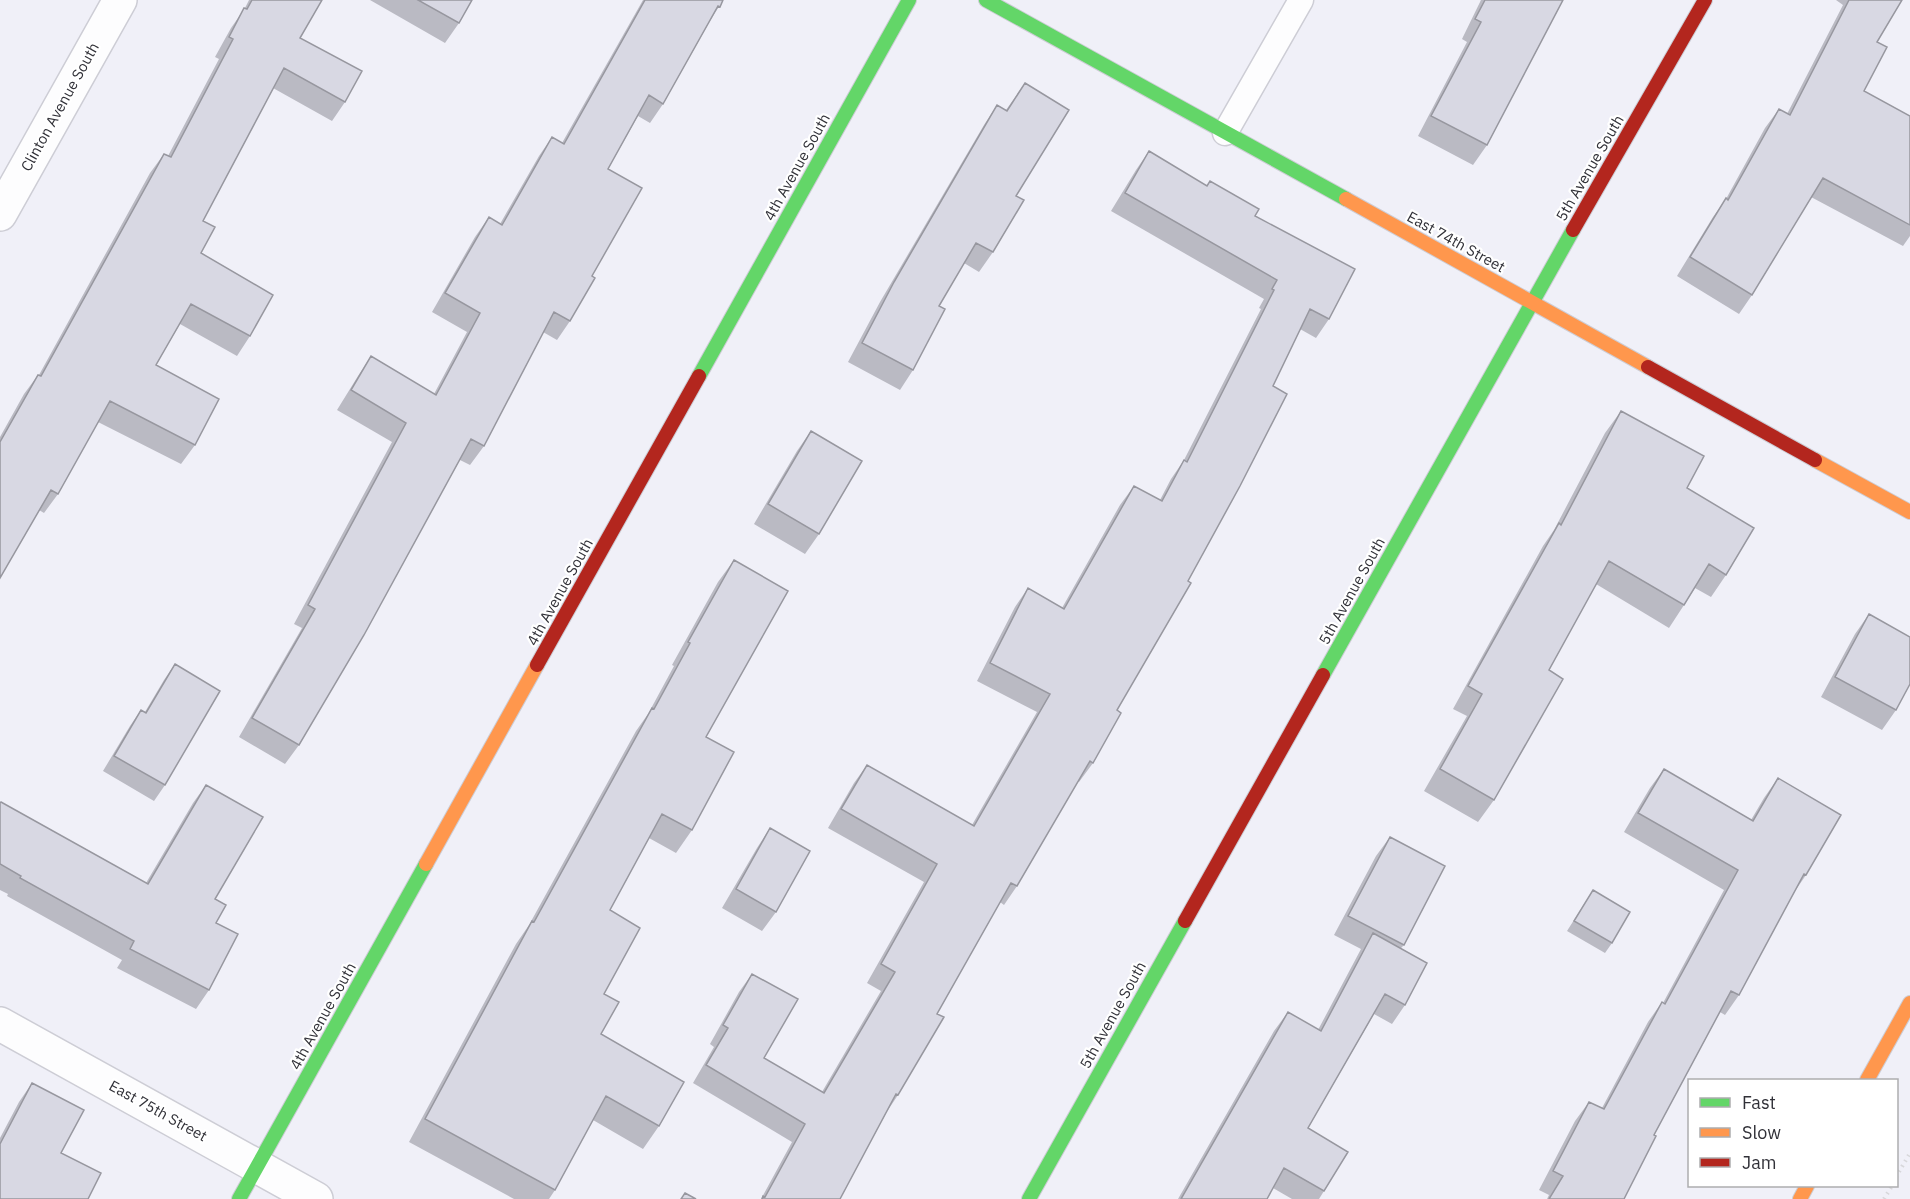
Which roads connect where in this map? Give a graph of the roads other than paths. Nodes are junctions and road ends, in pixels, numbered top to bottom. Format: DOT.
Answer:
graph roads {
  1 [pos="120,0"];
  2 [pos="909,0"];
  3 [pos="986,0"];
  4 [pos="1301,0"];
  5 [pos="1705,0"];
  6 [pos="1225,133"];
  7 [pos="0,214"];
  8 [pos="1532,303"];
  9 [pos="1910,512"];
  10 [pos="1910,1003"];
  11 [pos="0,1024"];
  12 [pos="1868,1079"];
  13 [pos="258,1167"];
  14 [pos="239,1199"];
  15 [pos="315,1199"];
  16 [pos="1029,1199"];
  1 -- 7 [label="street, Clinton Avenue South"];
  2 -- 13 [label="street, 4th Avenue South"];
  3 -- 6 [label="street, East 74th Street"];
  4 -- 6 [label="lane"];
  5 -- 8 [label="street, 5th Avenue South"];
  6 -- 8 [label="street, East 74th Street"];
  8 -- 9 [label="street, East 74th Street"];
  8 -- 16 [label="street, 5th Avenue South"];
  10 -- 12 [label="street"];
  11 -- 13 [label="street, East 75th Street"];
  13 -- 14 [label="street, 4th Avenue South"];
  13 -- 15 [label="street, East 75th Street"];
}
